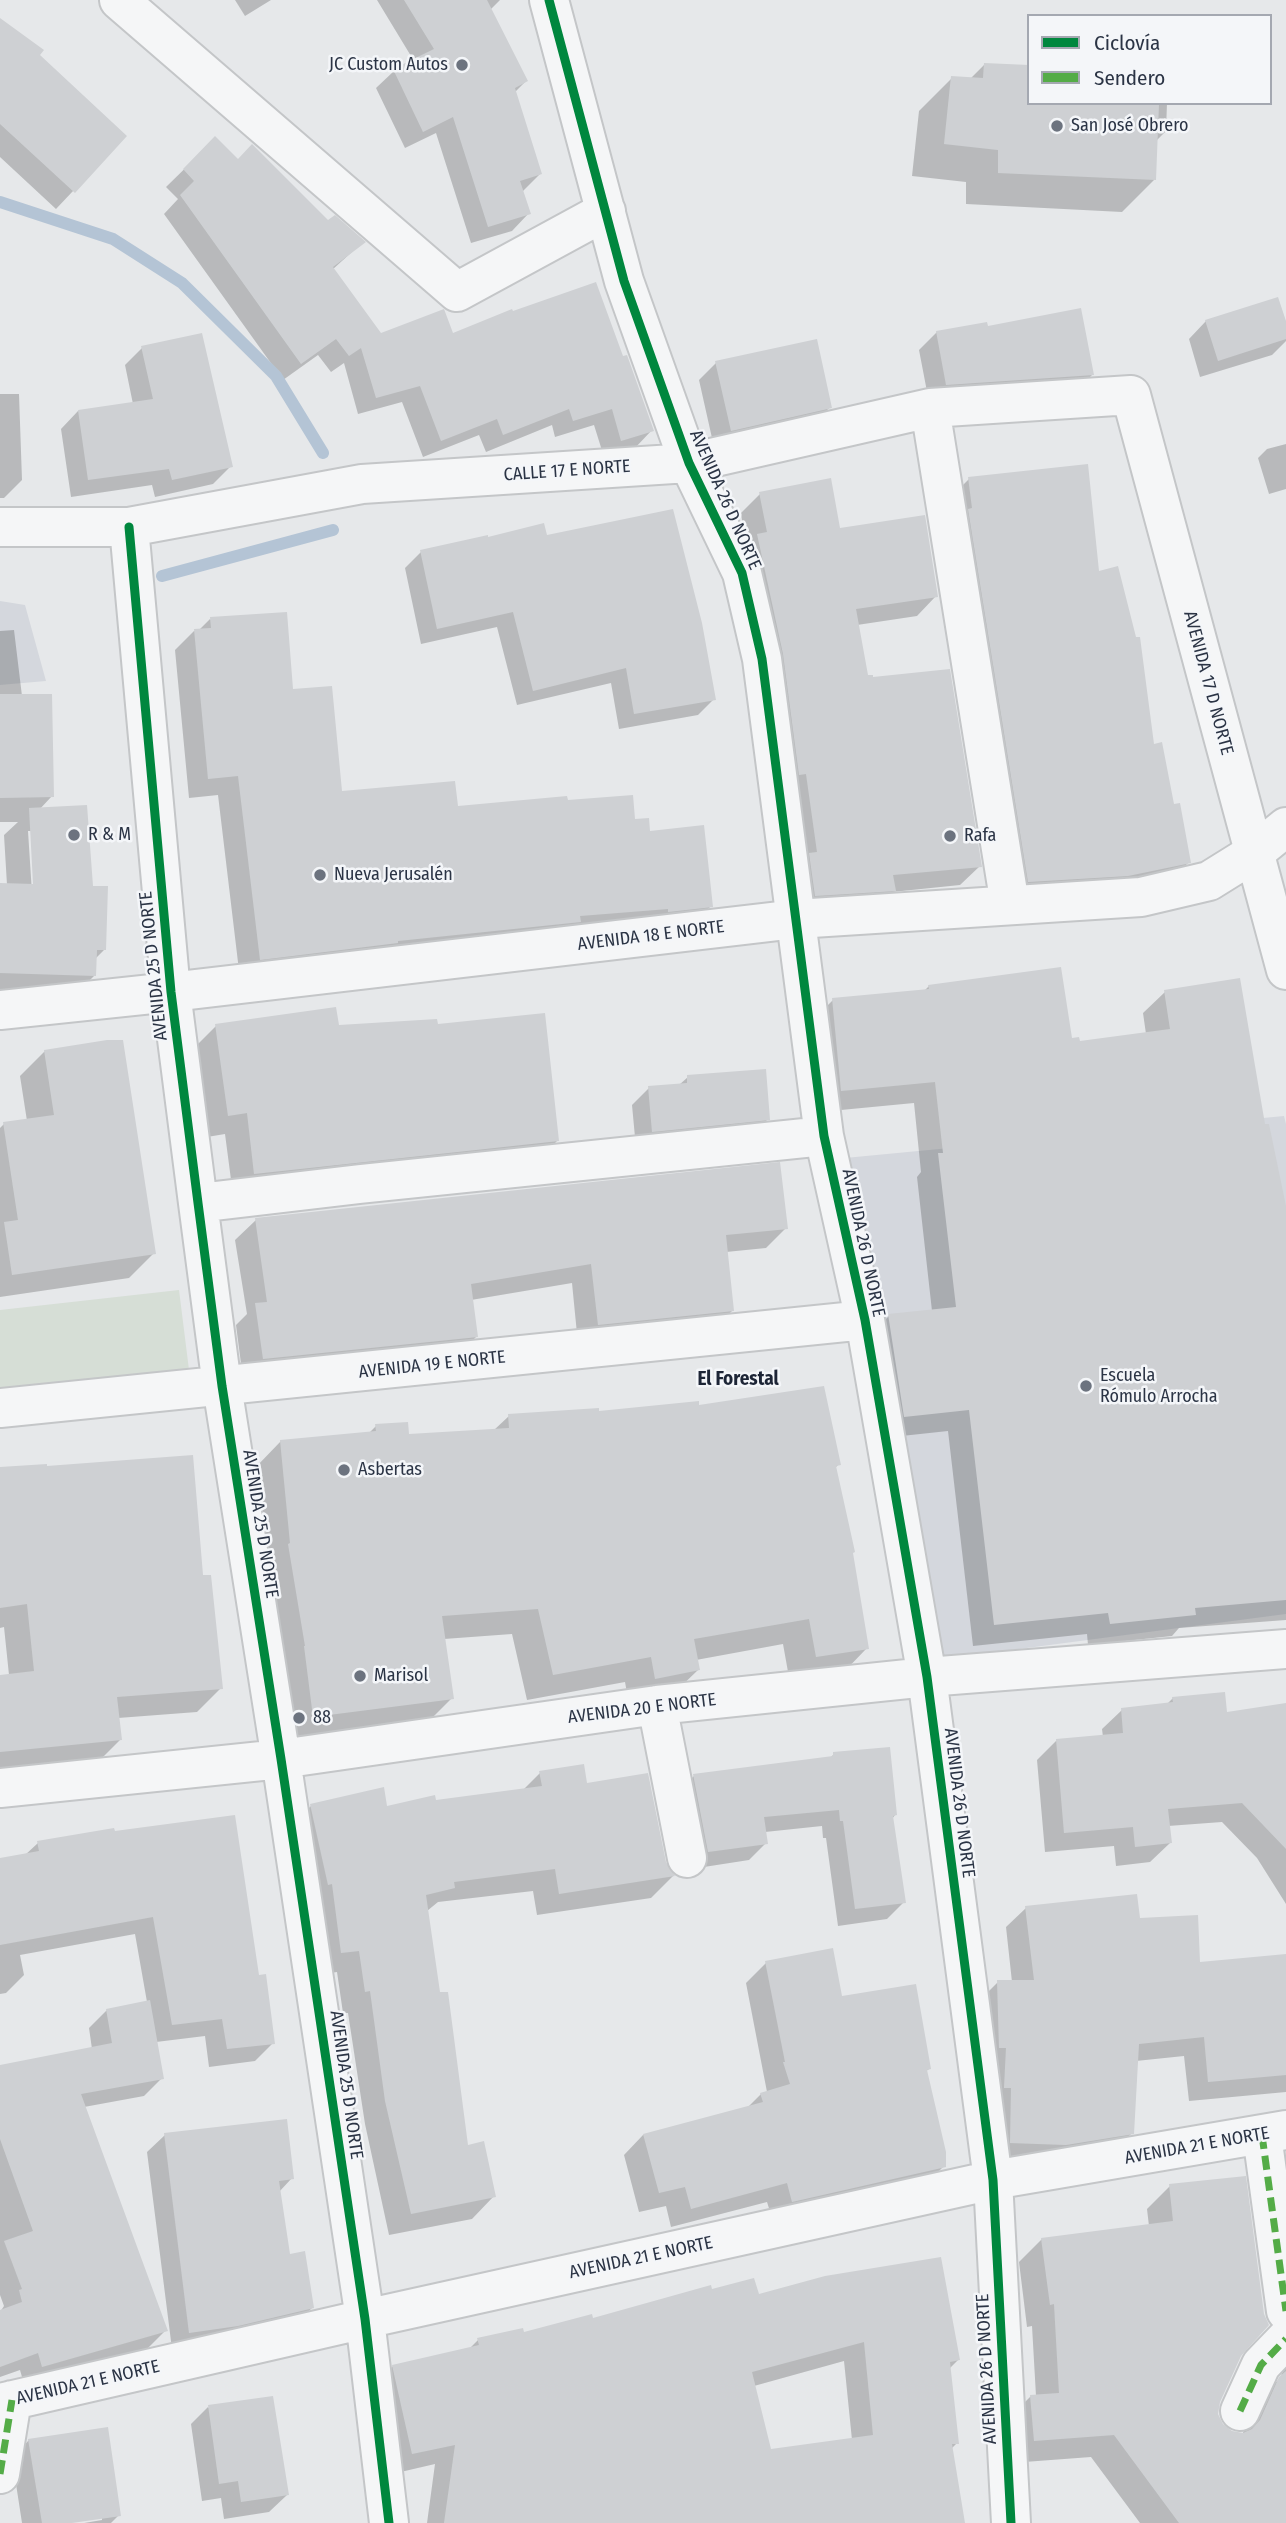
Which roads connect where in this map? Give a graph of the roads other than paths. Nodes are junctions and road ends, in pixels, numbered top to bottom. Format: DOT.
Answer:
graph roads {
  1 [pos="119,0"];
  2 [pos="549,0"];
  3 [pos="606,211"];
  4 [pos="1131,395"];
  5 [pos="930,408"];
  6 [pos="689,463"];
  7 [pos="0,527"];
  8 [pos="129,527"];
  9 [pos="1286,827"];
  10 [pos="1254,853"];
  11 [pos="1010,905"];
  12 [pos="796,919"];
  13 [pos="1286,970"];
  14 [pos="171,992"];
  15 [pos="0,1010"];
  16 [pos="824,1136"];
  17 [pos="198,1203"];
  18 [pos="865,1320"];
  19 [pos="222,1387"];
  20 [pos="0,1408"];
  21 [pos="1286,1649"];
  22 [pos="927,1677"];
  23 [pos="657,1705"];
  24 [pos="281,1759"];
  25 [pos="0,1788"];
  26 [pos="687,1858"];
  27 [pos="1274,2132"];
  28 [pos="993,2180"];
  29 [pos="1286,2311"];
  30 [pos="365,2319"];
  31 [pos="1286,2339"];
  32 [pos="6,2401"];
  33 [pos="1240,2411"];
  34 [pos="0,2474"];
  35 [pos="389,2523"];
  36 [pos="1012,2523"];
  1 -- 3 [label="street"];
  2 -- 3 [label="street, AVENIDA 26 D NORTE"];
  3 -- 6 [label="street, AVENIDA 26 D NORTE"];
  4 -- 5 [label="street, CALLE 17 E NORTE"];
  4 -- 10 [label="street, AVENIDA 17 D NORTE"];
  5 -- 6 [label="street, CALLE 17 E NORTE"];
  5 -- 11 [label="street"];
  6 -- 8 [label="street, CALLE 17 E NORTE"];
  6 -- 12 [label="street, AVENIDA 26 D NORTE"];
  7 -- 8 [label="street, CALLE 17 E NORTE"];
  8 -- 14 [label="street, AVENIDA 25 D NORTE"];
  9 -- 10 [label="street, AVENIDA 18 E NORTE"];
  10 -- 11 [label="street, AVENIDA 18 E NORTE"];
  10 -- 13 [label="street, AVENIDA 17 D NORTE"];
  11 -- 12 [label="street, AVENIDA 18 E NORTE"];
  12 -- 14 [label="street, AVENIDA 18 E NORTE"];
  12 -- 16 [label="street, AVENIDA 26 D NORTE"];
  14 -- 15 [label="street, AVENIDA 18 E NORTE"];
  14 -- 17 [label="street, AVENIDA 25 D NORTE"];
  16 -- 17 [label="street"];
  16 -- 18 [label="street, AVENIDA 26 D NORTE"];
  17 -- 19 [label="street, AVENIDA 25 D NORTE"];
  18 -- 19 [label="street, AVENIDA 19 E NORTE"];
  18 -- 22 [label="street, AVENIDA 26 D NORTE"];
  19 -- 20 [label="street, AVENIDA 19 E NORTE"];
  19 -- 24 [label="street, AVENIDA 25 D NORTE"];
  21 -- 22 [label="street, AVENIDA 20 E NORTE"];
  22 -- 23 [label="street, AVENIDA 20 E NORTE"];
  22 -- 28 [label="street, AVENIDA 26 D NORTE"];
  23 -- 24 [label="street, AVENIDA 20 E NORTE"];
  23 -- 26 [label="street"];
  24 -- 25 [label="street, AVENIDA 20 E NORTE"];
  24 -- 30 [label="street, AVENIDA 25 D NORTE"];
  27 -- 28 [label="street, AVENIDA 21 E NORTE"];
  27 -- 29 [label="street"];
  28 -- 30 [label="street, AVENIDA 21 E NORTE"];
  28 -- 36 [label="street, AVENIDA 26 D NORTE"];
  30 -- 32 [label="street, AVENIDA 21 E NORTE"];
  30 -- 35 [label="street, AVENIDA 25 D NORTE"];
  31 -- 33 [label="street"];
  32 -- 34 [label="street"];
}
